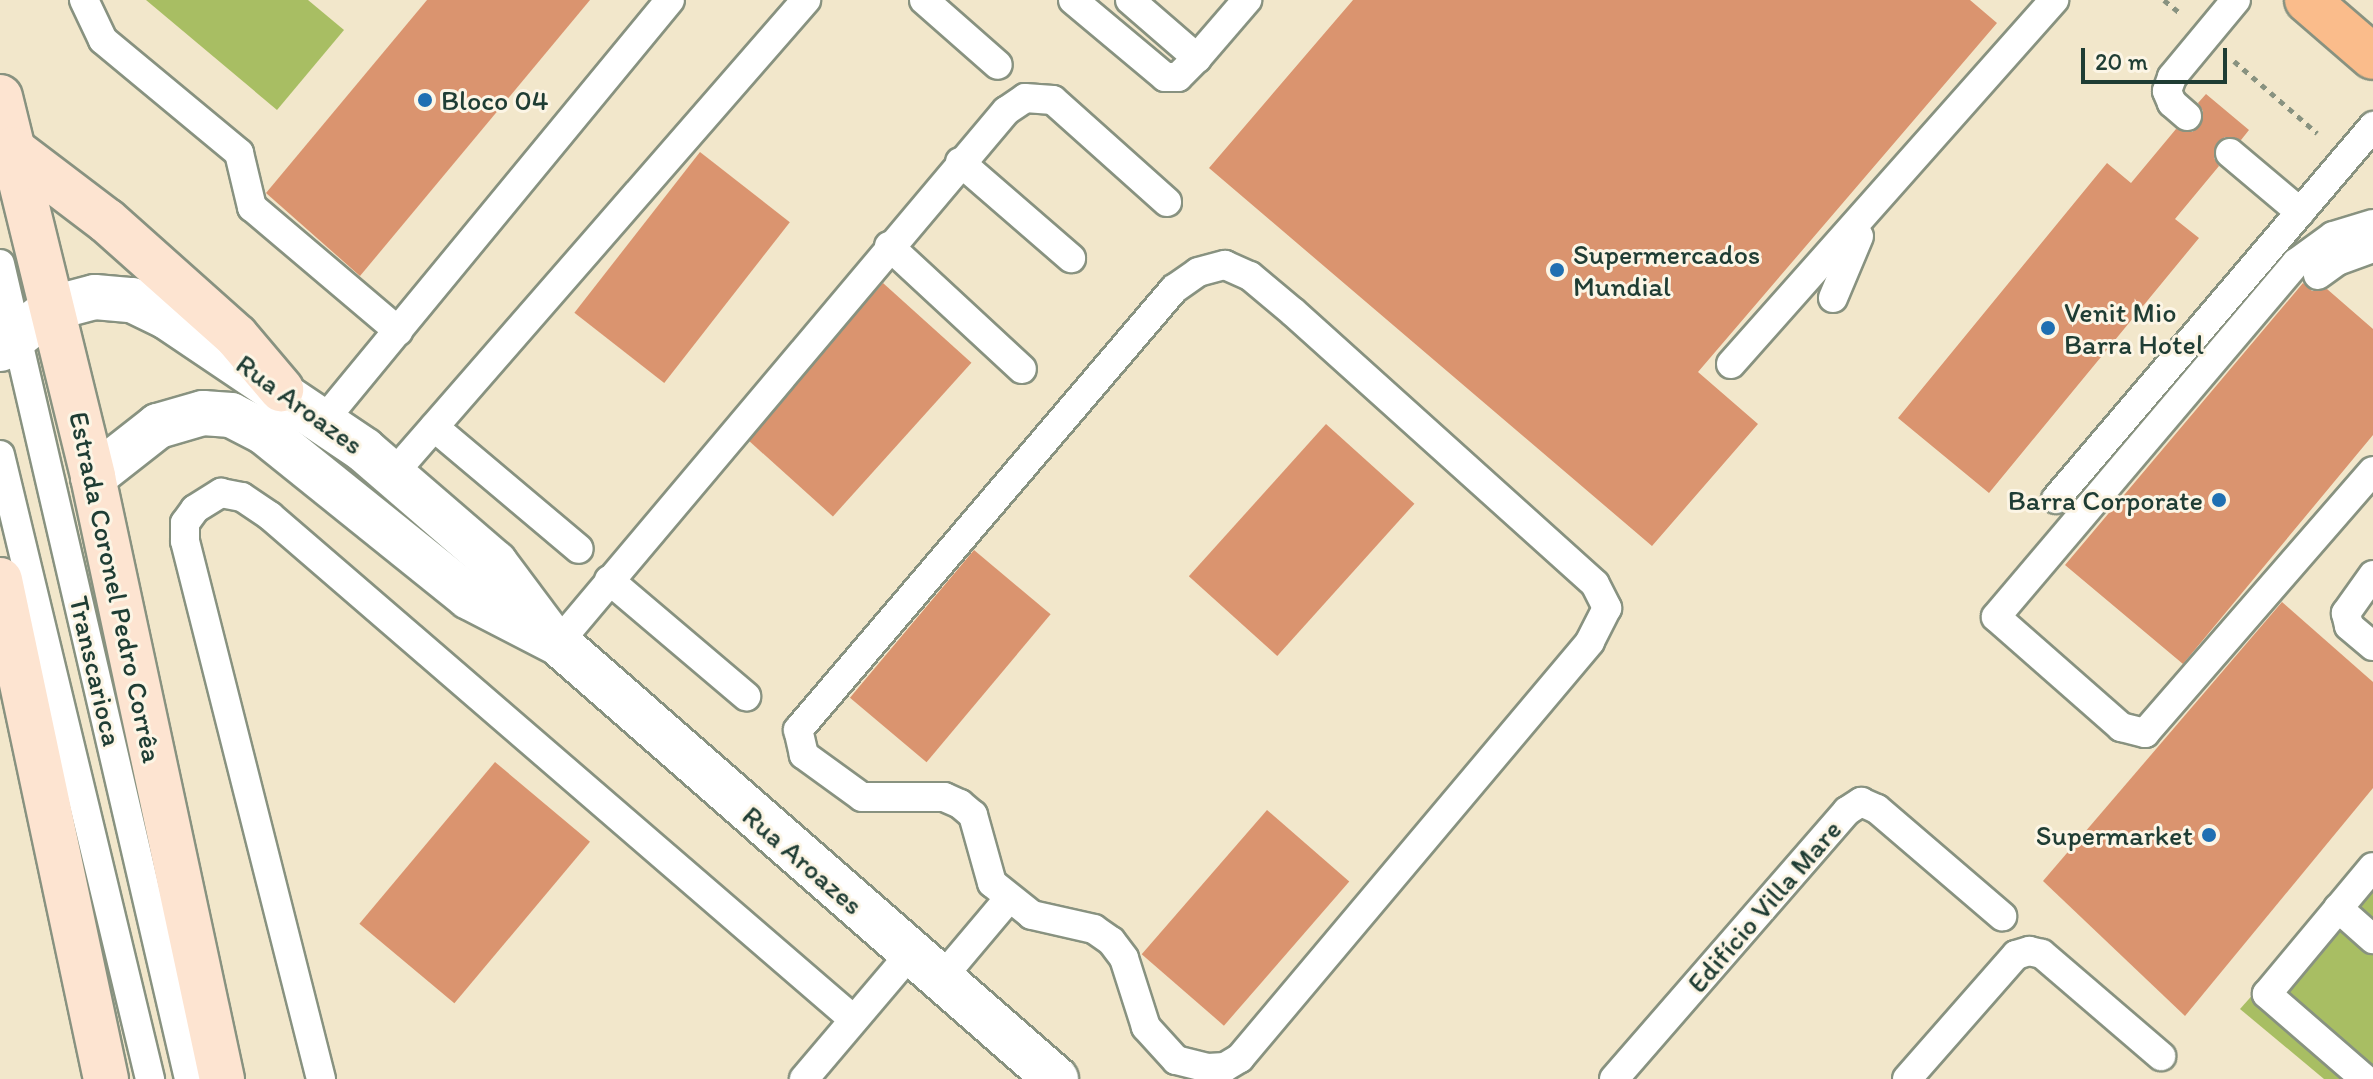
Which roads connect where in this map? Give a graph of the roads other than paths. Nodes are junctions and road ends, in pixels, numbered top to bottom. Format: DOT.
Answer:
graph roads {
  1 [pos="84,0"];
  2 [pos="670,0"];
  3 [pos="806,0"];
  4 [pos="924,0"];
  5 [pos="1073,0"];
  6 [pos="1130,0"];
  7 [pos="1247,0"];
  8 [pos="2054,0"];
  9 [pos="2236,0"];
  10 [pos="2307,0"];
  11 [pos="2373,57"];
  12 [pos="1197,58"];
  13 [pos="998,65"];
  14 [pos="0,97"];
  15 [pos="2187,116"];
  16 [pos="2373,126"];
  17 [pos="12,149"];
  18 [pos="2230,153"];
  19 [pos="960,162"];
  20 [pos="1167,202"];
  21 [pos="1873,206"];
  22 [pos="2300,212"];
  23 [pos="2373,224"];
  24 [pos="889,246"];
  25 [pos="2373,248"];
  26 [pos="1071,258"];
  27 [pos="0,264"];
  28 [pos="2318,275"];
  29 [pos="1833,298"];
  30 [pos="53,308"];
  31 [pos="398,331"];
  32 [pos="8,341"];
  33 [pos="1731,364"];
  34 [pos="1022,369"];
  35 [pos="281,389"];
  36 [pos="324,420"];
  37 [pos="434,427"];
  38 [pos="0,455"];
  39 [pos="2373,471"];
  40 [pos="393,474"];
  41 [pos="93,477"];
  42 [pos="2056,499"];
  43 [pos="579,549"];
  44 [pos="2373,575"];
  45 [pos="0,580"];
  46 [pos="609,580"];
  47 [pos="554,641"];
  48 [pos="2373,646"];
  49 [pos="746,696"];
  50 [pos="2373,867"];
  51 [pos="1009,898"];
  52 [pos="2338,908"];
  53 [pos="2002,916"];
  54 [pos="2373,939"];
  55 [pos="926,966"];
  56 [pos="854,1020"];
  57 [pos="2161,1056"];
  58 [pos="106,1079"];
  59 [pos="150,1079"];
  60 [pos="189,1079"];
  61 [pos="222,1079"];
  62 [pos="321,1079"];
  63 [pos="804,1079"];
  64 [pos="1056,1079"];
  65 [pos="1614,1079"];
  66 [pos="1907,1079"];
  67 [pos="2365,1079"];
  1 -- 31 [label="lane"];
  2 -- 31 [label="lane"];
  3 -- 37 [label="lane"];
  4 -- 13 [label="lane"];
  5 -- 12 [label="lane"];
  6 -- 12 [label="lane"];
  7 -- 12 [label="lane"];
  8 -- 21 [label="lane"];
  9 -- 15 [label="lane"];
  10 -- 11 [label="main road"];
  14 -- 17 [label="main road, Estrada Coronel Pedro Corrêa"];
  16 -- 22 [label="lane"];
  17 -- 30 [label="main road, Estrada Coronel Pedro Corrêa"];
  17 -- 35 [label="main road"];
  18 -- 22 [label="lane"];
  19 -- 20 [label="lane"];
  19 -- 24 [label="lane"];
  19 -- 26 [label="lane"];
  21 -- 29 [label="lane"];
  21 -- 33 [label="lane"];
  22 -- 42 [label="lane"];
  23 -- 39 [label="lane"];
  24 -- 34 [label="lane"];
  24 -- 46 [label="lane"];
  25 -- 28 [label="lane"];
  27 -- 32 [label="lane, Transcarioca"];
  30 -- 32 [label="street, Rua Aroazes"];
  30 -- 35 [label="street, Rua Aroazes"];
  30 -- 41 [label="main road, Estrada Coronel Pedro Corrêa"];
  31 -- 36 [label="lane"];
  32 -- 60 [label="lane, Transcarioca"];
  35 -- 36 [label="street, Rua Aroazes"];
  36 -- 40 [label="street, Rua Aroazes"];
  37 -- 40 [label="lane"];
  37 -- 43 [label="lane"];
  38 -- 59 [label="lane, Transcarioca"];
  40 -- 47 [label="street, Rua Aroazes"];
  41 -- 47 [label="street, Rua Aroazes"];
  41 -- 61 [label="main road, Estrada Coronel Pedro Corrêa"];
  44 -- 48 [label="lane"];
  45 -- 58 [label="main road"];
  46 -- 47 [label="lane"];
  46 -- 49 [label="lane"];
  47 -- 55 [label="street, Rua Aroazes"];
  50 -- 52 [label="lane"];
  51 -- 51 [label="lane"];
  51 -- 55 [label="lane"];
  52 -- 54 [label="lane"];
  52 -- 67 [label="lane"];
  53 -- 65 [label="lane, Edifício Villa Mare"];
  55 -- 56 [label="lane"];
  55 -- 64 [label="street, Rua Aroazes"];
  56 -- 62 [label="lane"];
  56 -- 63 [label="lane"];
  57 -- 66 [label="lane"];
}
